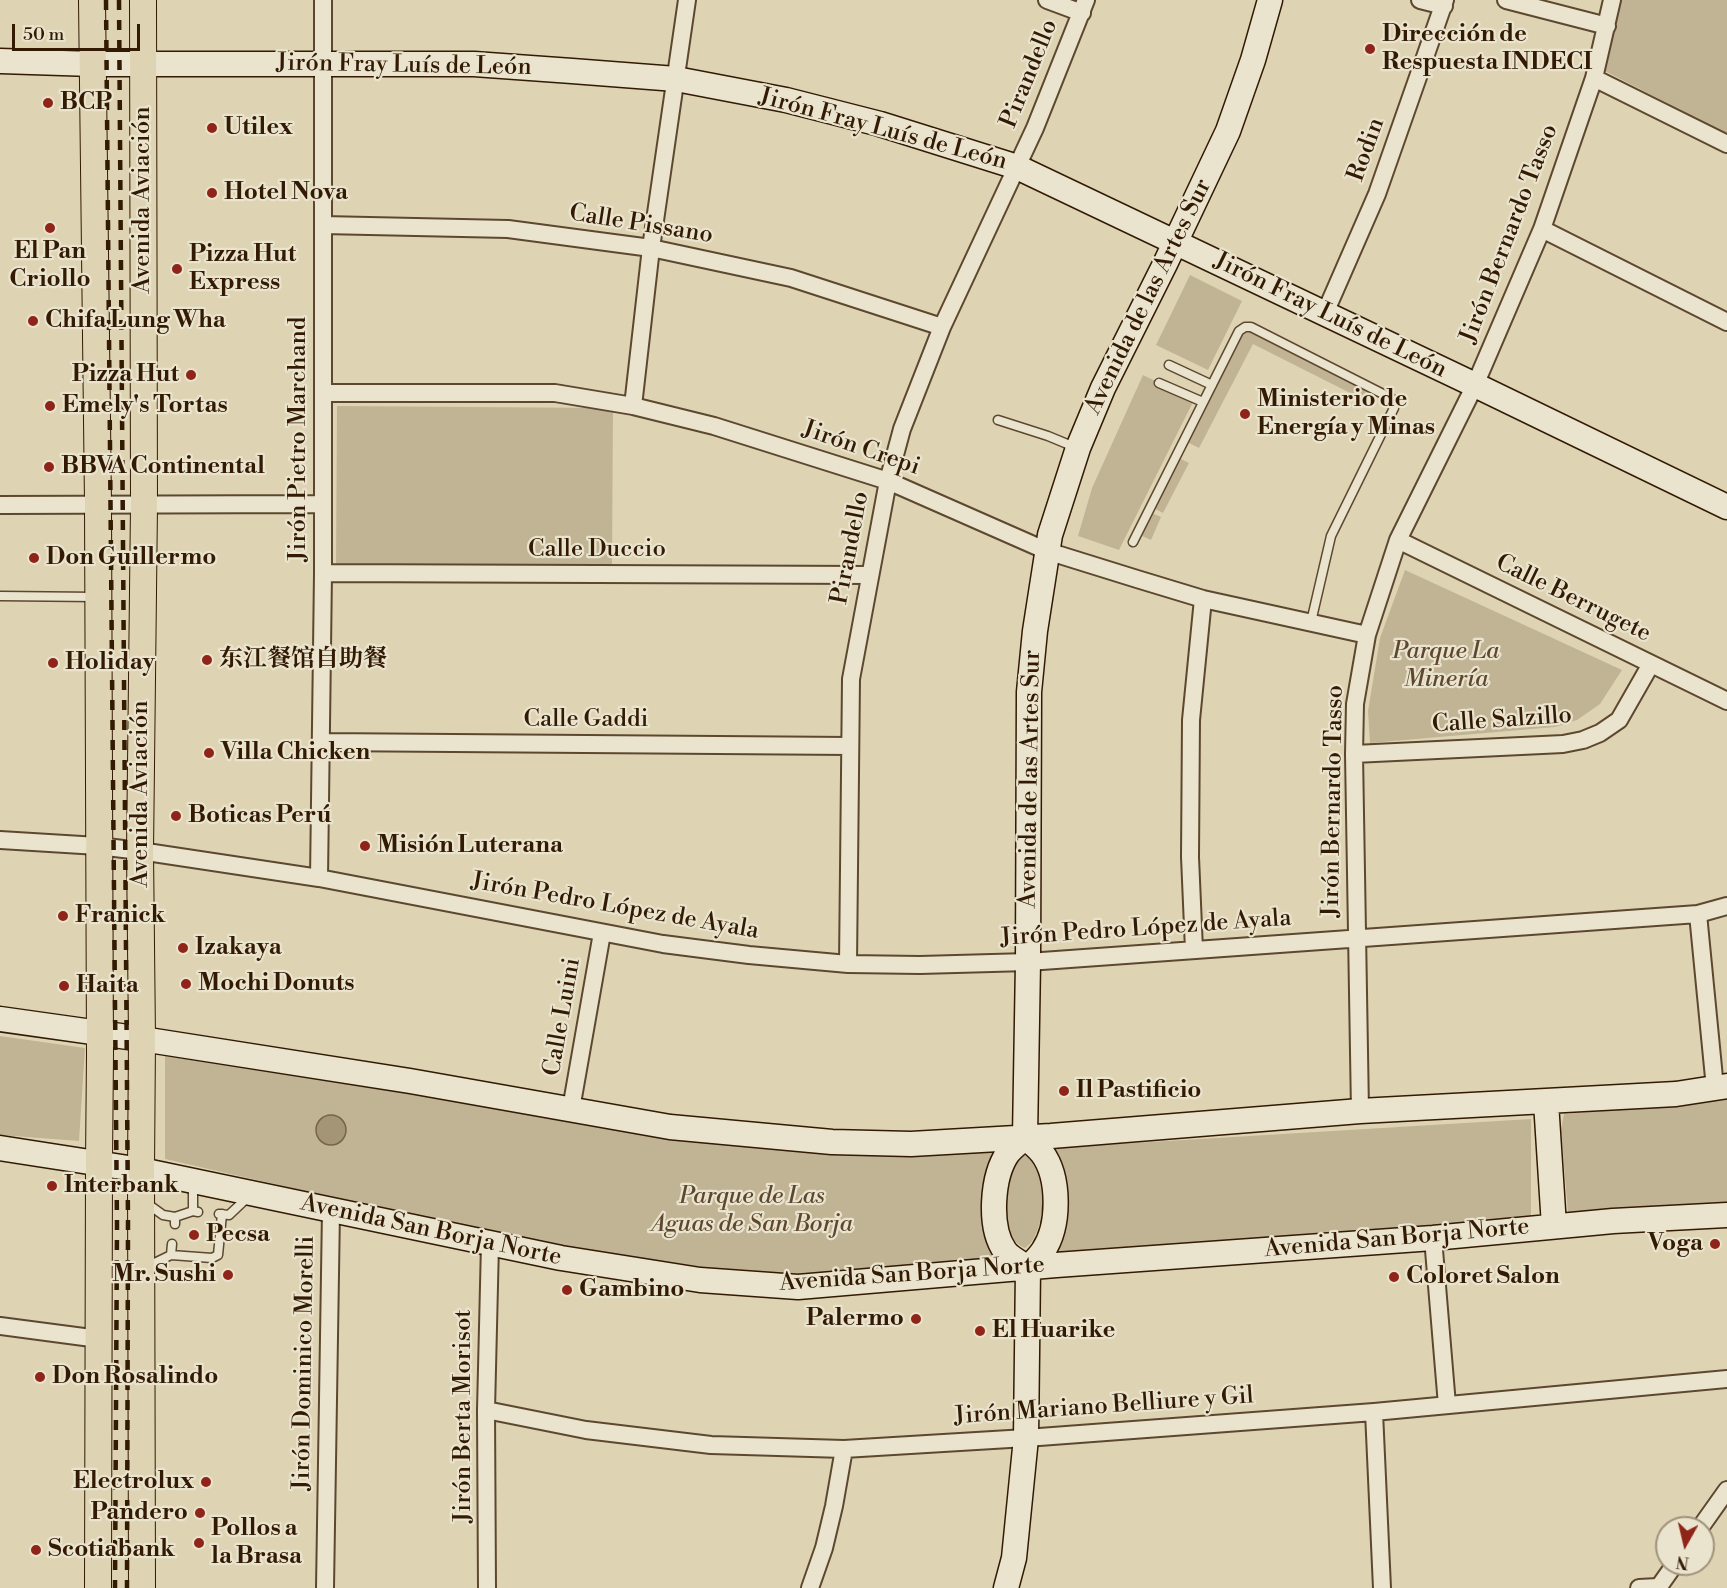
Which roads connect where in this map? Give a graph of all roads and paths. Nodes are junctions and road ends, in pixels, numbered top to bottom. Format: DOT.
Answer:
graph roads {
  1 [pos="92,0"];
  2 [pos="143,0"];
  3 [pos="323,0"];
  4 [pos="687,0"];
  5 [pos="1047,0"];
  6 [pos="1270,0"];
  7 [pos="1420,0"];
  8 [pos="1506,0"];
  9 [pos="1612,0"];
  10 [pos="1444,3"];
  11 [pos="1084,6"];
  12 [pos="1607,26"];
  13 [pos="0,61"];
  14 [pos="93,64"];
  15 [pos="143,64"];
  16 [pos="323,64"];
  17 [pos="1594,78"];
  18 [pos="676,79"];
  19 [pos="1727,144"];
  20 [pos="1017,166"];
  21 [pos="322,225"];
  22 [pos="1542,229"];
  23 [pos="1175,242"];
  24 [pos="651,248"];
  25 [pos="1325,313"];
  26 [pos="1727,322"];
  27 [pos="942,327"];
  28 [pos="1168,365"];
  29 [pos="1160,383"];
  30 [pos="1212,385"];
  31 [pos="1475,385"];
  32 [pos="323,393"];
  33 [pos="1203,402"];
  34 [pos="633,406"];
  35 [pos="998,420"];
  36 [pos="1078,448"];
  37 [pos="888,481"];
  38 [pos="98,504"];
  39 [pos="322,504"];
  40 [pos="0,505"];
  41 [pos="144,505"];
  42 [pos="1727,507"];
  43 [pos="1398,540"];
  44 [pos="1133,542"];
  45 [pos="1047,551"];
  46 [pos="323,573"];
  47 [pos="870,575"];
  48 [pos="0,596"];
  49 [pos="98,597"];
  50 [pos="1203,599"];
  51 [pos="1311,622"];
  52 [pos="1367,635"];
  53 [pos="1651,664"];
  54 [pos="1727,701"];
  55 [pos="321,742"];
  56 [pos="850,746"];
  57 [pos="1354,754"];
  58 [pos="0,840"];
  59 [pos="98,846"];
  60 [pos="140,851"];
  61 [pos="319,878"];
  62 [pos="1727,906"];
  63 [pos="1698,914"];
  64 [pos="602,933"];
  65 [pos="1356,939"];
  66 [pos="1194,950"];
  67 [pos="1028,962"];
  68 [pos="848,964"];
  69 [pos="0,1019"];
  70 [pos="100,1033"];
  71 [pos="142,1039"];
  72 [pos="1721,1087"];
  73 [pos="1546,1102"];
  74 [pos="571,1109"];
  75 [pos="1360,1111"];
  76 [pos="1025,1137"];
  77 [pos="0,1148"];
  78 [pos="99,1163"];
  79 [pos="141,1170"];
  80 [pos="193,1181"];
  81 [pos="251,1194"];
  82 [pos="141,1198"];
  83 [pos="331,1211"];
  84 [pos="1727,1215"];
  85 [pos="1554,1226"];
  86 [pos="1433,1238"];
  87 [pos="172,1244"];
  88 [pos="490,1244"];
  89 [pos="171,1255"];
  90 [pos="1028,1268"];
  91 [pos="141,1269"];
  92 [pos="0,1326"];
  93 [pos="99,1339"];
  94 [pos="1727,1379"];
  95 [pos="1446,1405"];
  96 [pos="486,1410"];
  97 [pos="1374,1412"];
  98 [pos="1026,1438"];
  99 [pos="844,1449"];
  100 [pos="1727,1490"];
  101 [pos="1709,1516"];
  102 [pos="1009,1587"];
  103 [pos="99,1588"];
  104 [pos="142,1588"];
  105 [pos="325,1588"];
  106 [pos="487,1588"];
  107 [pos="810,1588"];
  108 [pos="1382,1588"];
  109 [pos="1640,1588"];
  110 [pos="1658,1588"];
  1 -- 14 [label="main road, Avenida Aviación"];
  2 -- 15 [label="main road, Avenida Aviación"];
  3 -- 16 [label="street, Jirón Pietro Marchand"];
  4 -- 18 [label="street"];
  5 -- 11 [label="street"];
  6 -- 23 [label="street, Avenida de las Artes Sur"];
  7 -- 10 [label="street"];
  8 -- 12 [label="street"];
  9 -- 12 [label="street, Jirón Bernardo Tasso"];
  10 -- 25 [label="street, Rodin"];
  11 -- 20 [label="street, Pirandello"];
  12 -- 17 [label="street, Jirón Bernardo Tasso"];
  13 -- 14 [label="street, Jirón Fray Luís de León"];
  14 -- 15 [label="street, Jirón Fray Luís de León"];
  14 -- 38 [label="main road, Avenida Aviación"];
  15 -- 16 [label="street, Jirón Fray Luís de León"];
  15 -- 41 [label="main road, Avenida Aviación"];
  16 -- 18 [label="street, Jirón Fray Luís de León"];
  16 -- 21 [label="street, Jirón Pietro Marchand"];
  17 -- 19 [label="street"];
  17 -- 22 [label="street, Jirón Bernardo Tasso"];
  18 -- 20 [label="street, Jirón Fray Luís de León"];
  18 -- 24 [label="street"];
  20 -- 23 [label="street, Jirón Fray Luís de León"];
  20 -- 27 [label="street, Pirandello"];
  21 -- 24 [label="street, Calle Pissano"];
  21 -- 32 [label="street, Jirón Pietro Marchand"];
  22 -- 26 [label="street"];
  22 -- 31 [label="street, Jirón Bernardo Tasso"];
  23 -- 25 [label="street, Jirón Fray Luís de León"];
  23 -- 36 [label="street, Avenida de las Artes Sur"];
  24 -- 27 [label="street, Calle Pissano"];
  24 -- 34 [label="street"];
  25 -- 31 [label="street, Jirón Fray Luís de León"];
  27 -- 37 [label="street, Pirandello"];
  28 -- 30 [label="lane"];
  29 -- 33 [label="lane"];
  30 -- 33 [label="lane"];
  30 -- 51 [label="lane"];
  31 -- 42 [label="street, Jirón Fray Luís de León"];
  31 -- 43 [label="street, Jirón Bernardo Tasso"];
  32 -- 34 [label="street, Jirón Crepi"];
  32 -- 39 [label="street, Jirón Pietro Marchand"];
  33 -- 44 [label="lane"];
  34 -- 37 [label="street, Jirón Crepi"];
  35 -- 36 [label="lane"];
  36 -- 45 [label="street, Avenida de las Artes Sur"];
  37 -- 45 [label="street, Jirón Crepi"];
  37 -- 47 [label="street, Pirandello"];
  38 -- 40 [label="street"];
  38 -- 41 [label="street"];
  38 -- 49 [label="main road, Avenida Aviación"];
  39 -- 41 [label="street"];
  39 -- 46 [label="street, Jirón Pietro Marchand"];
  41 -- 60 [label="main road, Avenida Aviación"];
  43 -- 52 [label="street, Jirón Bernardo Tasso"];
  43 -- 53 [label="street, Calle Berrugete"];
  45 -- 50 [label="street, Jirón Crepi"];
  45 -- 67 [label="street, Avenida de las Artes Sur"];
  46 -- 47 [label="street, Calle Duccio"];
  46 -- 55 [label="street, Jirón Pietro Marchand"];
  47 -- 56 [label="street, Pirandello"];
  48 -- 49 [label="lane"];
  49 -- 59 [label="main road, Avenida Aviación"];
  50 -- 51 [label="street, Jirón Crepi"];
  50 -- 66 [label="street"];
  51 -- 52 [label="street, Jirón Crepi"];
  52 -- 57 [label="street, Jirón Bernardo Tasso"];
  53 -- 54 [label="street, Calle Berrugete"];
  53 -- 57 [label="street, Calle Salzillo"];
  55 -- 56 [label="street, Calle Gaddi"];
  55 -- 61 [label="street, Jirón Pietro Marchand"];
  56 -- 68 [label="street, Pirandello"];
  57 -- 65 [label="street, Jirón Bernardo Tasso"];
  58 -- 59 [label="street, Jirón Pedro López de Ayala"];
  59 -- 60 [label="street, Jirón Pedro López de Ayala"];
  59 -- 70 [label="main road, Avenida Aviación"];
  60 -- 61 [label="street, Jirón Pedro López de Ayala"];
  60 -- 71 [label="main road, Avenida Aviación"];
  61 -- 64 [label="street, Jirón Pedro López de Ayala"];
  62 -- 63 [label="street, Jirón Pedro López de Ayala"];
  63 -- 65 [label="street, Jirón Pedro López de Ayala"];
  63 -- 72 [label="street"];
  64 -- 68 [label="street, Jirón Pedro López de Ayala"];
  64 -- 74 [label="street, Calle Luini"];
  65 -- 66 [label="street, Jirón Pedro López de Ayala"];
  65 -- 75 [label="street, Jirón Bernardo Tasso"];
  66 -- 67 [label="street, Jirón Pedro López de Ayala"];
  67 -- 68 [label="street, Jirón Pedro López de Ayala"];
  67 -- 76 [label="street, Avenida de las Artes Sur"];
  69 -- 70 [label="street"];
  70 -- 71 [label="street"];
  70 -- 78 [label="main road, Avenida Aviación"];
  71 -- 74 [label="street"];
  71 -- 79 [label="main road, Avenida Aviación"];
  72 -- 73 [label="street"];
  73 -- 75 [label="street"];
  73 -- 85 [label="street"];
  74 -- 76 [label="street"];
  75 -- 76 [label="street"];
  76 -- 90 [label="street"];
  76 -- 90 [label="street"];
  77 -- 78 [label="street, Avenida San Borja Norte"];
  78 -- 79 [label="street, Avenida San Borja Norte"];
  78 -- 93 [label="main road, Avenida Aviación"];
  79 -- 80 [label="street, Avenida San Borja Norte"];
  79 -- 82 [label="main road, Avenida Aviación"];
  80 -- 81 [label="street, Avenida San Borja Norte"];
  80 -- 82 [label="lane"];
  81 -- 83 [label="street, Avenida San Borja Norte"];
  81 -- 89 [label="lane"];
  82 -- 91 [label="main road, Avenida Aviación"];
  83 -- 88 [label="street, Avenida San Borja Norte"];
  83 -- 105 [label="street, Jirón Dominico Morelli"];
  84 -- 85 [label="street, Avenida San Borja Norte"];
  85 -- 86 [label="street, Avenida San Borja Norte"];
  86 -- 90 [label="street, Avenida San Borja Norte"];
  86 -- 95 [label="street"];
  87 -- 89 [label="lane"];
  88 -- 90 [label="street, Avenida San Borja Norte"];
  88 -- 96 [label="street, Jirón Berta Morisot"];
  89 -- 91 [label="lane"];
  90 -- 98 [label="street"];
  91 -- 104 [label="main road, Avenida Aviación"];
  92 -- 93 [label="street"];
  93 -- 103 [label="main road, Avenida Aviación"];
  94 -- 95 [label="street, Jirón Mariano Belliure y Gil"];
  95 -- 97 [label="street, Jirón Mariano Belliure y Gil"];
  96 -- 99 [label="street, Jirón Mariano Belliure y Gil"];
  96 -- 106 [label="street, Jirón Berta Morisot"];
  97 -- 98 [label="street, Jirón Mariano Belliure y Gil"];
  97 -- 108 [label="street"];
  98 -- 99 [label="street, Jirón Mariano Belliure y Gil"];
  98 -- 102 [label="street"];
  99 -- 107 [label="street"];
  100 -- 101 [label="street"];
  109 -- 110 [label="street"];
}
